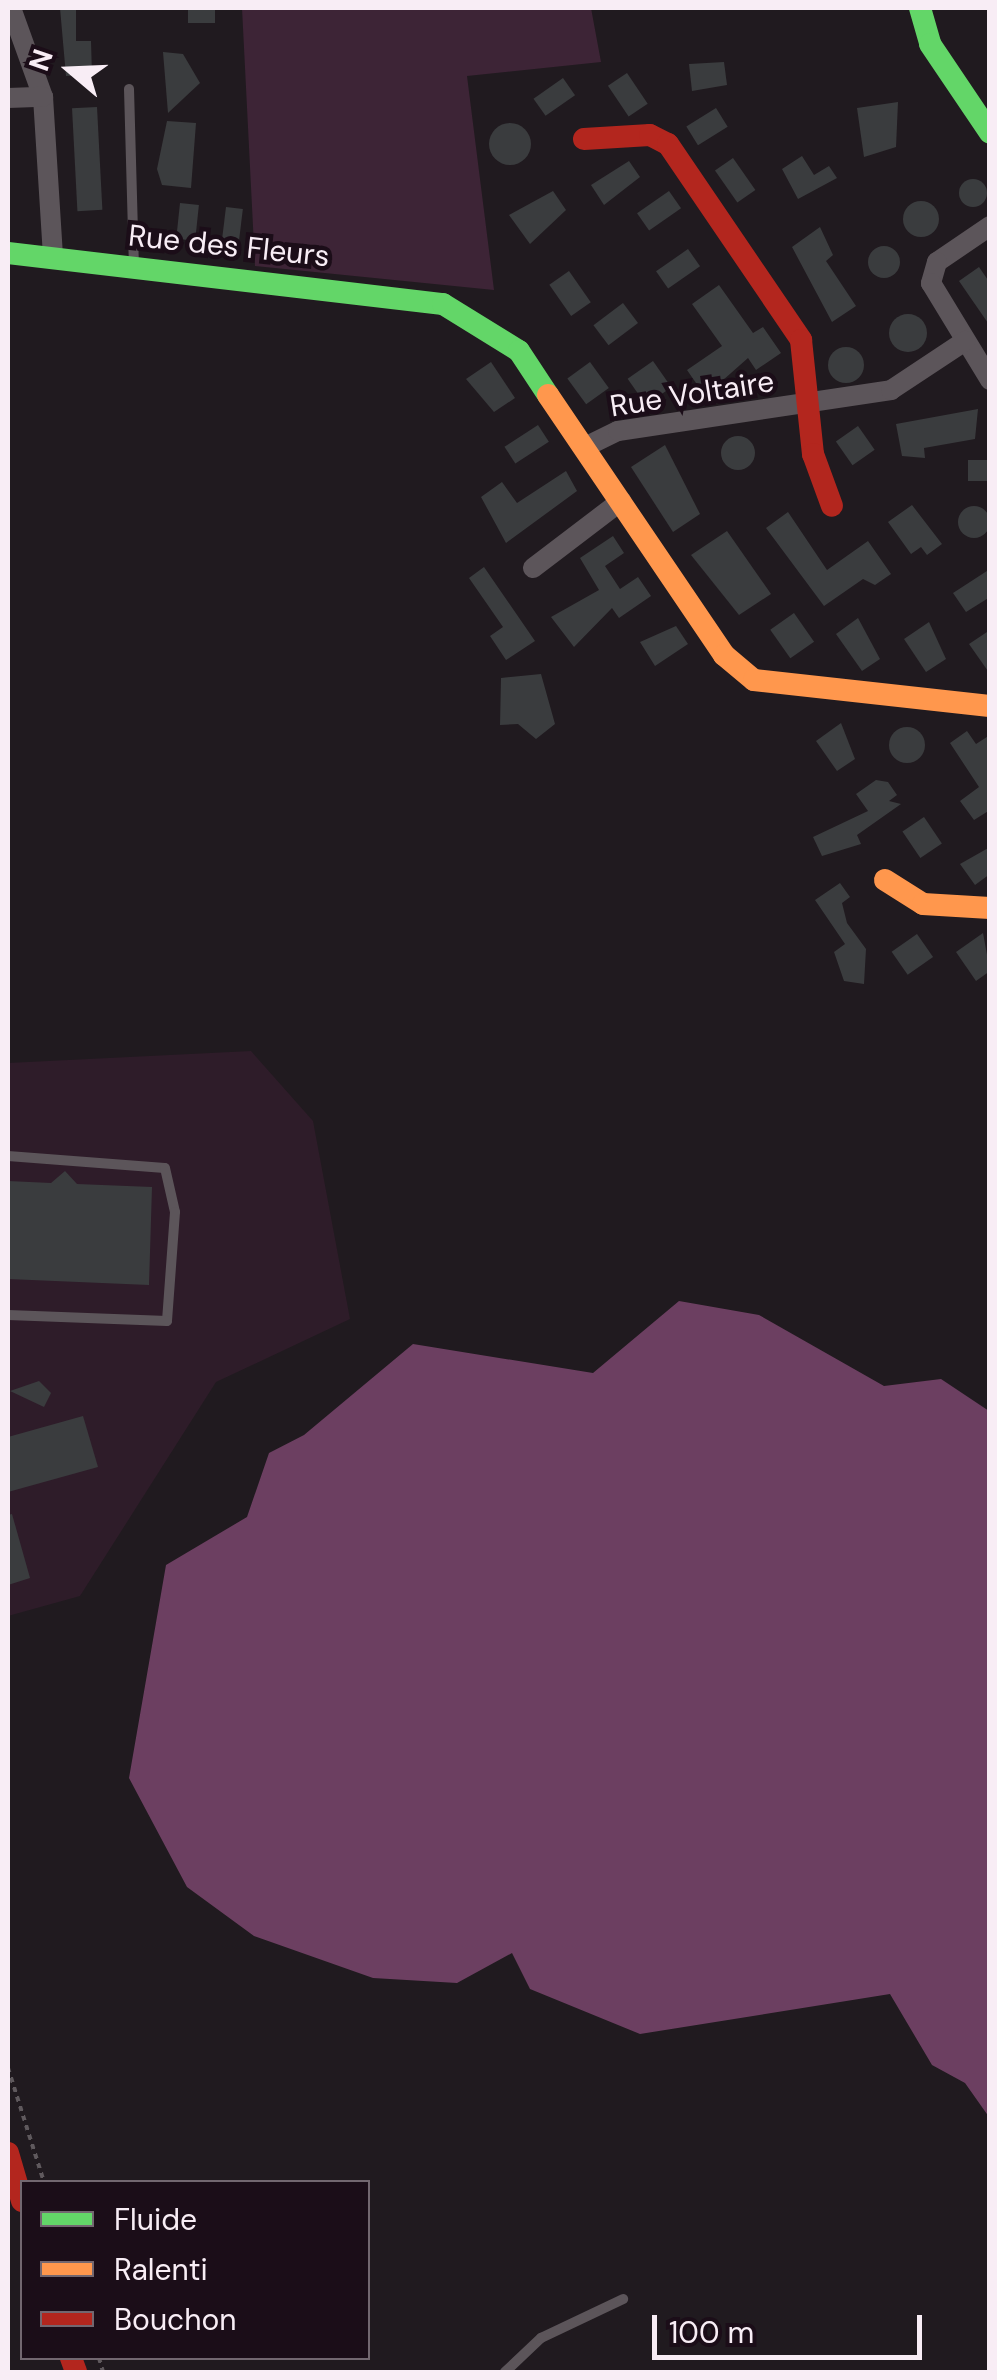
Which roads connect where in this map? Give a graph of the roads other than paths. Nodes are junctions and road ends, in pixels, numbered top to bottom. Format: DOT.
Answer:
graph roads {
  1 [pos="11,8"];
  2 [pos="920,8"];
  3 [pos="129,90"];
  4 [pos="43,97"];
  5 [pos="8,98"];
  6 [pos="990,134"];
  7 [pos="584,139"];
  8 [pos="990,226"];
  9 [pos="8,253"];
  10 [pos="53,258"];
  11 [pos="134,268"];
  12 [pos="966,341"];
  13 [pos="990,380"];
  14 [pos="807,406"];
  15 [pos="587,446"];
  16 [pos="620,501"];
  17 [pos="832,506"];
  18 [pos="533,568"];
  19 [pos="990,706"];
  20 [pos="886,880"];
  21 [pos="990,908"];
  22 [pos="8,1156"];
  23 [pos="8,1315"];
  24 [pos="8,2153"];
  25 [pos="20,2194"];
  26 [pos="623,2299"];
  27 [pos="505,2372"];
  1 -- 4 [label="street"];
  2 -- 6 [label="street"];
  3 -- 11 [label="lane"];
  4 -- 5 [label="street"];
  4 -- 10 [label="street"];
  7 -- 14 [label="street"];
  8 -- 12 [label="street"];
  9 -- 10 [label="street, Rue des Fleurs"];
  10 -- 11 [label="street, Rue des Fleurs"];
  11 -- 15 [label="street, Rue des Fleurs"];
  12 -- 13 [label="street"];
  12 -- 14 [label="street, Rue Voltaire"];
  14 -- 15 [label="street, Rue Voltaire"];
  14 -- 17 [label="street, Rue Voltaire"];
  15 -- 16 [label="street"];
  16 -- 18 [label="street"];
  16 -- 19 [label="street"];
  20 -- 21 [label="street"];
  22 -- 23 [label="lane"];
  24 -- 25 [label="street"];
  26 -- 27 [label="lane"];
}
